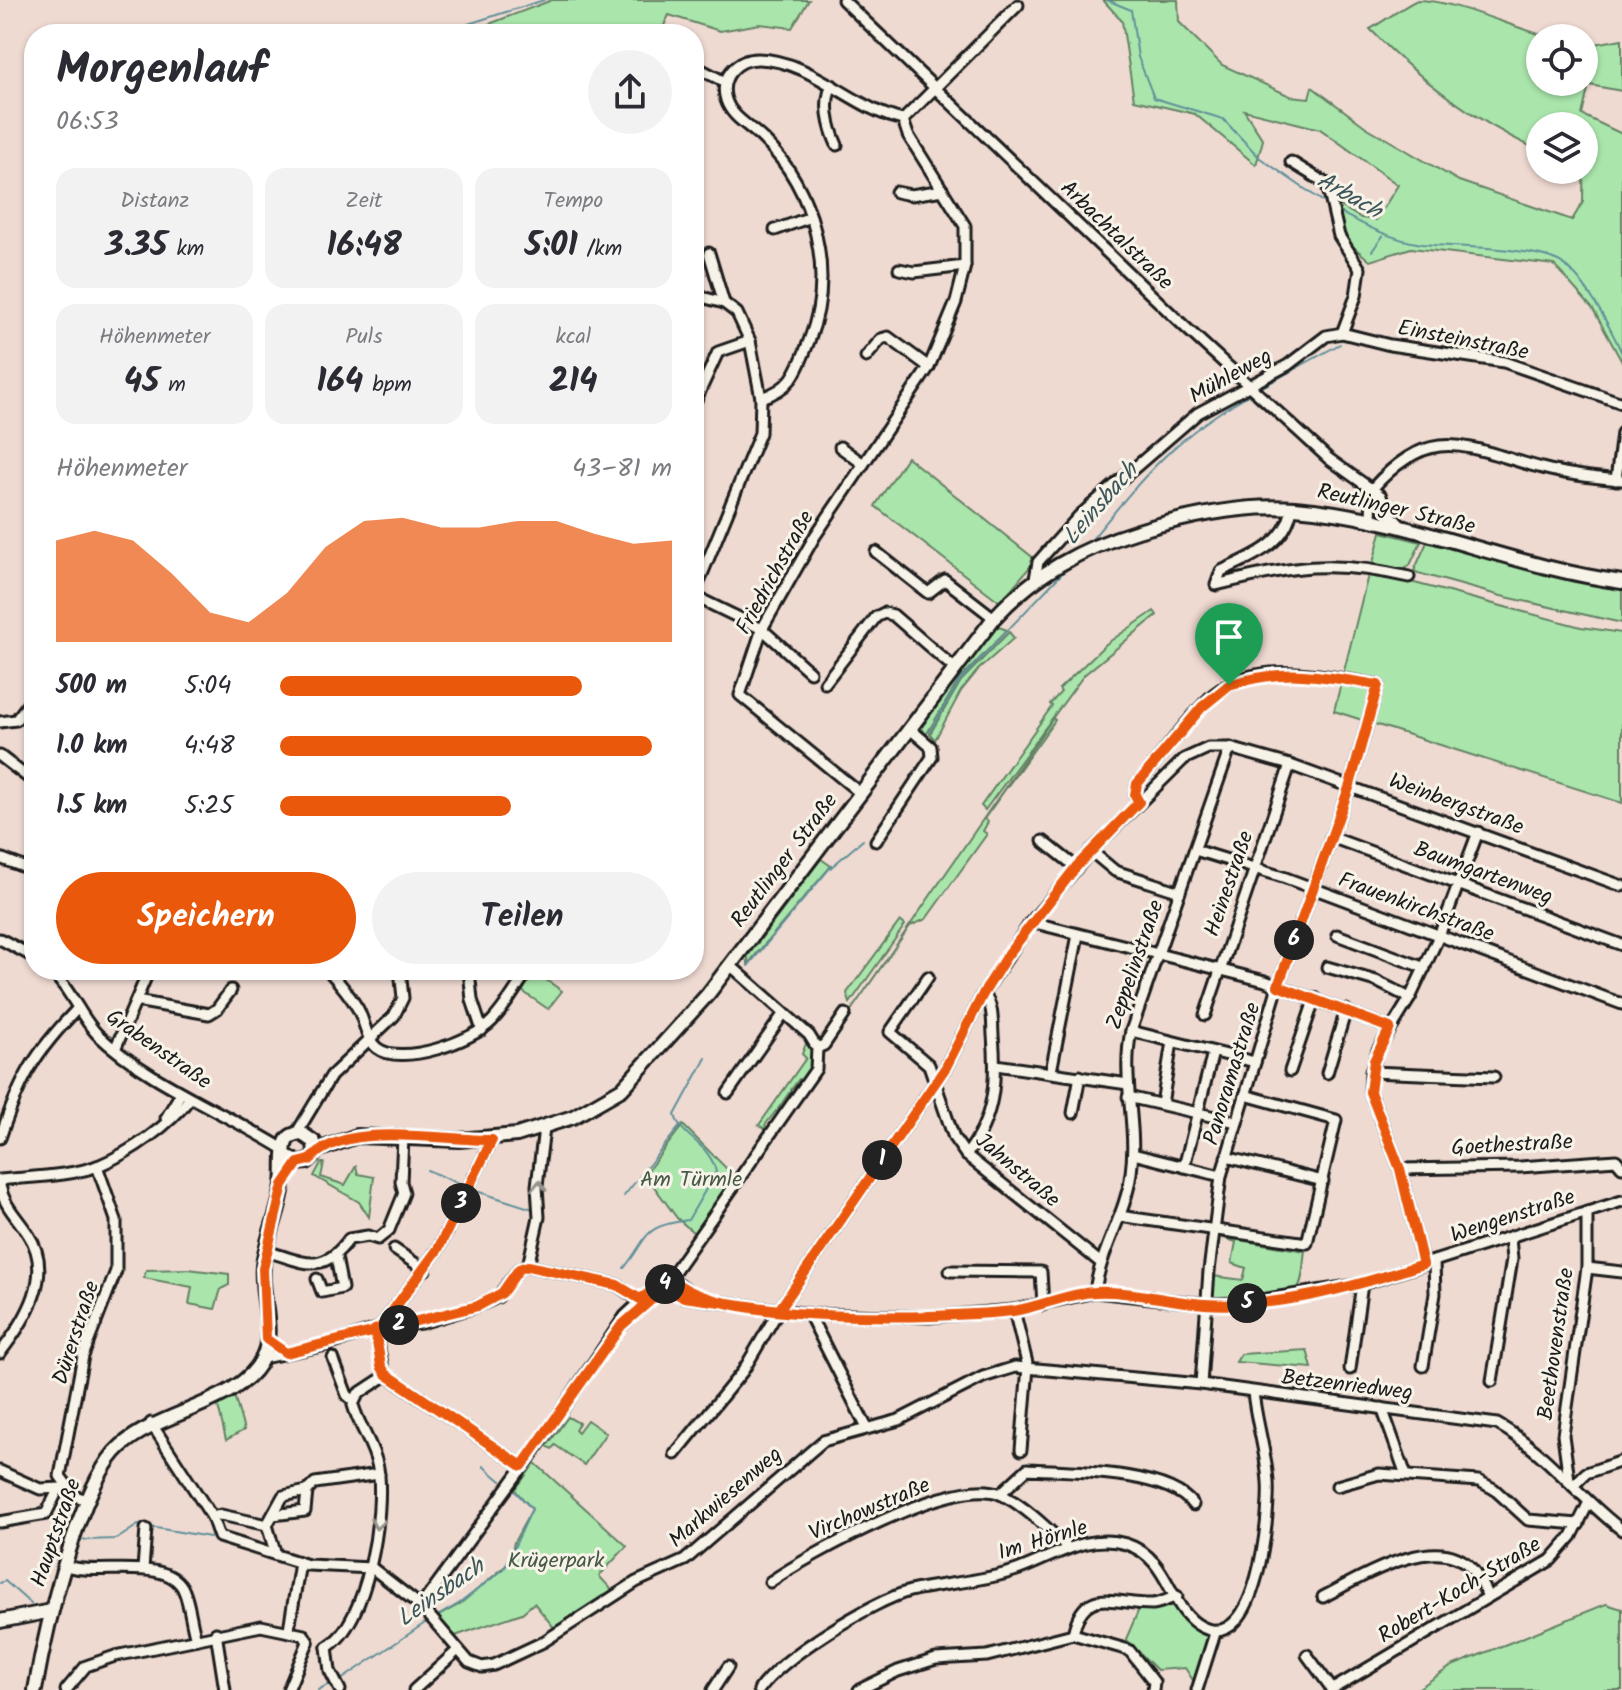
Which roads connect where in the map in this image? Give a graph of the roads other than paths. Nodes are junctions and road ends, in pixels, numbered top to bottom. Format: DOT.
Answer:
graph roads {
  1 [pos="843,0"];
  2 [pos="1018,5"];
  3 [pos="704,71"];
  4 [pos="725,82"];
  5 [pos="832,85"];
  6 [pos="937,89"];
  7 [pos="903,120"];
  8 [pos="837,145"];
  9 [pos="1291,162"];
  10 [pos="943,190"];
  11 [pos="896,192"];
  12 [pos="811,217"];
  13 [pos="775,230"];
  14 [pos="709,253"];
  15 [pos="965,266"];
  16 [pos="899,269"];
  17 [pos="704,298"];
  18 [pos="724,303"];
  19 [pos="1342,333"];
  20 [pos="750,341"];
  21 [pos="866,357"];
  22 [pos="929,367"];
  23 [pos="704,382"];
  24 [pos="1250,386"];
  25 [pos="761,398"];
  26 [pos="1622,403"];
  27 [pos="1622,433"];
  28 [pos="840,447"];
  29 [pos="862,463"];
  30 [pos="1619,480"];
  31 [pos="1372,489"];
  32 [pos="1384,507"];
  33 [pos="1292,508"];
  34 [pos="1371,521"];
  35 [pos="1403,529"];
  36 [pos="876,552"];
  37 [pos="704,570"];
  38 [pos="1409,577"];
  39 [pos="1035,579"];
  40 [pos="1622,582"];
  41 [pos="704,600"];
  42 [pos="994,618"];
  43 [pos="762,629"];
  44 [pos="954,668"];
  45 [pos="810,672"];
  46 [pos="825,683"];
  47 [pos="24,709"];
  48 [pos="0,722"];
  49 [pos="909,728"];
  50 [pos="1230,748"];
  51 [pos="0,756"];
  52 [pos="1290,765"];
  53 [pos="24,774"];
  54 [pos="1350,785"];
  55 [pos="860,793"];
  56 [pos="1139,802"];
  57 [pos="1478,832"];
  58 [pos="1331,837"];
  59 [pos="876,841"];
  60 [pos="1043,841"];
  61 [pos="1195,850"];
  62 [pos="1091,851"];
  63 [pos="0,858"];
  64 [pos="24,867"];
  65 [pos="1076,867"];
  66 [pos="1254,868"];
  67 [pos="1458,884"];
  68 [pos="1622,886"];
  69 [pos="1313,889"];
  70 [pos="1180,892"];
  71 [pos="1031,922"];
  72 [pos="1078,935"];
  73 [pos="1337,935"];
  74 [pos="1439,936"];
  75 [pos="0,939"];
  76 [pos="1622,945"];
  77 [pos="24,952"];
  78 [pos="1157,954"];
  79 [pos="730,965"];
  80 [pos="1327,967"];
  81 [pos="1425,968"];
  82 [pos="1219,970"];
  83 [pos="928,977"];
  84 [pos="57,980"];
  85 [pos="145,980"];
  86 [pos="336,980"];
  87 [pos="401,980"];
  88 [pos="470,980"];
  89 [pos="521,980"];
  90 [pos="1278,986"];
  91 [pos="231,990"];
  92 [pos="983,994"];
  93 [pos="1315,998"];
  94 [pos="1410,998"];
  95 [pos="136,1001"];
  96 [pos="1622,1004"];
  97 [pos="78,1008"];
  98 [pos="1346,1010"];
  99 [pos="784,1013"];
  100 [pos="845,1014"];
  101 [pos="1205,1015"];
  102 [pos="1390,1028"];
  103 [pos="482,1030"];
  104 [pos="1131,1031"];
  105 [pos="369,1039"];
  106 [pos="1172,1042"];
  107 [pos="116,1047"];
  108 [pos="817,1048"];
  109 [pos="1213,1052"];
  110 [pos="1255,1062"];
  111 [pos="996,1065"];
  112 [pos="1051,1071"];
  113 [pos="1290,1071"];
  114 [pos="1371,1072"];
  115 [pos="1327,1073"];
  116 [pos="1080,1076"];
  117 [pos="1494,1077"];
  118 [pos="1128,1084"];
  119 [pos="934,1085"];
  120 [pos="728,1093"];
  121 [pos="1245,1095"];
  122 [pos="186,1096"];
  123 [pos="1128,1097"];
  124 [pos="1162,1104"];
  125 [pos="1199,1110"];
  126 [pos="1073,1113"];
  127 [pos="1237,1122"];
  128 [pos="544,1128"];
  129 [pos="403,1137"];
  130 [pos="0,1138"];
  131 [pos="492,1140"];
  132 [pos="299,1146"];
  133 [pos="1133,1154"];
  134 [pos="966,1155"];
  135 [pos="1226,1157"];
  136 [pos="97,1166"];
  137 [pos="1184,1167"];
  138 [pos="1622,1167"];
  139 [pos="1400,1169"];
  140 [pos="1221,1176"];
  141 [pos="1323,1181"];
  142 [pos="0,1183"];
  143 [pos="1622,1201"];
  144 [pos="1587,1212"];
  145 [pos="1119,1216"];
  146 [pos="1213,1231"];
  147 [pos="1510,1238"];
  148 [pos="394,1249"];
  149 [pos="266,1251"];
  150 [pos="336,1257"];
  151 [pos="1434,1261"];
  152 [pos="1101,1263"];
  153 [pos="1423,1264"];
  154 [pos="528,1266"];
  155 [pos="1587,1268"];
  156 [pos="425,1270"];
  157 [pos="950,1271"];
  158 [pos="1622,1272"];
  159 [pos="317,1279"];
  160 [pos="666,1282"];
  161 [pos="1362,1284"];
  162 [pos="1095,1292"];
  163 [pos="643,1302"];
  164 [pos="1206,1304"];
  165 [pos="1043,1305"];
  166 [pos="779,1310"];
  167 [pos="1014,1310"];
  168 [pos="809,1314"];
  169 [pos="377,1329"];
  170 [pos="266,1339"];
  171 [pos="0,1353"];
  172 [pos="286,1353"];
  173 [pos="263,1358"];
  174 [pos="333,1358"];
  175 [pos="1423,1366"];
  176 [pos="1028,1367"];
  177 [pos="1350,1369"];
  178 [pos="387,1375"];
  179 [pos="1492,1381"];
  180 [pos="1201,1384"];
  181 [pos="1253,1392"];
  182 [pos="354,1401"];
  183 [pos="1382,1408"];
  184 [pos="151,1423"];
  185 [pos="867,1428"];
  186 [pos="1021,1450"];
  187 [pos="675,1454"];
  188 [pos="1622,1461"];
  189 [pos="522,1466"];
  190 [pos="0,1471"];
  191 [pos="379,1474"];
  192 [pos="1406,1475"];
  193 [pos="1571,1483"];
  194 [pos="1337,1486"];
  195 [pos="61,1488"];
  196 [pos="307,1491"];
  197 [pos="1000,1494"];
  198 [pos="87,1500"];
  199 [pos="1588,1504"];
  200 [pos="1193,1505"];
  201 [pos="273,1515"];
  202 [pos="212,1517"];
  203 [pos="0,1522"];
  204 [pos="1579,1524"];
  205 [pos="267,1525"];
  206 [pos="146,1529"];
  207 [pos="1622,1530"];
  208 [pos="1067,1547"];
  209 [pos="275,1552"];
  210 [pos="300,1563"];
  211 [pos="67,1566"];
  212 [pos="372,1568"];
  213 [pos="143,1569"];
  214 [pos="770,1582"];
  215 [pos="1177,1596"];
  216 [pos="1488,1596"];
  217 [pos="1323,1597"];
  218 [pos="421,1606"];
  219 [pos="51,1611"];
  220 [pos="0,1621"];
  221 [pos="289,1629"];
  222 [pos="1216,1630"];
  223 [pos="216,1633"];
  224 [pos="1073,1634"];
  225 [pos="196,1639"];
  226 [pos="308,1642"];
  227 [pos="327,1647"];
  228 [pos="458,1650"];
  229 [pos="1307,1655"];
  230 [pos="728,1667"];
  231 [pos="336,1684"];
  232 [pos="35,1690"];
  233 [pos="66,1690"];
  234 [pos="225,1690"];
  235 [pos="288,1690"];
  236 [pos="414,1690"];
  237 [pos="713,1690"];
  238 [pos="759,1690"];
  239 [pos="859,1690"];
  240 [pos="1153,1690"];
  241 [pos="1197,1690"];
  242 [pos="1331,1690"];
  1 -- 6 [label="street, Arbachtalstraße"];
  2 -- 6 [label="street"];
  3 -- 4 [label="street"];
  4 -- 5 [label="street"];
  4 -- 12 [label="street"];
  5 -- 7 [label="street"];
  5 -- 8 [label="street"];
  6 -- 7 [label="street"];
  6 -- 24 [label="street, Arbachtalstraße"];
  7 -- 10 [label="street, Friedrichstraße"];
  9 -- 19 [label="street"];
  10 -- 11 [label="street"];
  10 -- 15 [label="street, Friedrichstraße"];
  12 -- 13 [label="street"];
  12 -- 25 [label="street"];
  14 -- 18 [label="street"];
  15 -- 16 [label="street"];
  15 -- 22 [label="street, Friedrichstraße"];
  17 -- 18 [label="street"];
  18 -- 20 [label="street"];
  19 -- 24 [label="street, Mühleweg"];
  19 -- 26 [label="street, Einsteinstraße"];
  20 -- 23 [label="street"];
  20 -- 25 [label="street"];
  21 -- 22 [label="street"];
  22 -- 29 [label="street, Friedrichstraße"];
  24 -- 31 [label="street, Arbachtalstraße"];
  24 -- 39 [label="street, Mühleweg"];
  25 -- 37 [label="street"];
  27 -- 30 [label="street"];
  28 -- 29 [label="street"];
  29 -- 43 [label="street, Friedrichstraße"];
  30 -- 31 [label="street"];
  31 -- 32 [label="street, Arbachtalstraße"];
  31 -- 34 [label="street"];
  32 -- 34 [label="street"];
  32 -- 35 [label="street, Arbachtalstraße"];
  33 -- 34 [label="main road, Reutlinger Straße"];
  33 -- 38 [label="street"];
  33 -- 39 [label="main road, Reutlinger Straße"];
  34 -- 35 [label="main road, Reutlinger Straße"];
  35 -- 40 [label="main road, Reutlinger Straße"];
  36 -- 42 [label="street"];
  39 -- 42 [label="main road, Reutlinger Straße"];
  41 -- 43 [label="street"];
  42 -- 44 [label="main road, Reutlinger Straße"];
  43 -- 45 [label="street"];
  43 -- 55 [label="street, Friedrichstraße"];
  44 -- 46 [label="street"];
  44 -- 49 [label="main road, Reutlinger Straße"];
  47 -- 48 [label="street"];
  49 -- 55 [label="main road, Reutlinger Straße"];
  49 -- 59 [label="street"];
  50 -- 52 [label="street, Weinbergstraße"];
  50 -- 56 [label="street"];
  50 -- 61 [label="street, Zeppelinstraße"];
  51 -- 53 [label="street"];
  52 -- 54 [label="street, Weinbergstraße"];
  52 -- 66 [label="street, Heinestraße"];
  54 -- 56 [label="street, Panoramastraße"];
  54 -- 57 [label="street, Weinbergstraße"];
  54 -- 58 [label="street, Panoramastraße"];
  55 -- 79 [label="main road, Reutlinger Straße"];
  56 -- 62 [label="street"];
  57 -- 67 [label="street"];
  57 -- 68 [label="street, Weinbergstraße"];
  58 -- 67 [label="street, Baumgartenweg"];
  58 -- 69 [label="street, Panoramastraße"];
  60 -- 65 [label="street"];
  61 -- 66 [label="street, Frauenkirchstraße"];
  61 -- 70 [label="street, Zeppelinstraße"];
  62 -- 65 [label="street"];
  62 -- 70 [label="street"];
  63 -- 64 [label="street"];
  65 -- 71 [label="street"];
  66 -- 69 [label="street, Frauenkirchstraße"];
  66 -- 82 [label="street, Heinestraße"];
  67 -- 74 [label="street"];
  67 -- 76 [label="street, Baumgartenweg"];
  69 -- 74 [label="street, Frauenkirchstraße"];
  69 -- 90 [label="street, Panoramastraße"];
  70 -- 78 [label="street, Zeppelinstraße"];
  71 -- 72 [label="street"];
  71 -- 92 [label="street"];
  72 -- 78 [label="street"];
  72 -- 112 [label="street"];
  73 -- 81 [label="street"];
  74 -- 81 [label="street"];
  74 -- 96 [label="street, Frauenkirchstraße"];
  75 -- 77 [label="street"];
  78 -- 82 [label="street"];
  78 -- 104 [label="street, Zeppelinstraße"];
  79 -- 99 [label="street"];
  79 -- 128 [label="main road, Reutlinger Straße"];
  80 -- 94 [label="street"];
  81 -- 94 [label="street"];
  82 -- 90 [label="street"];
  82 -- 101 [label="street, Heinestraße"];
  83 -- 119 [label="street, Jahnstraße"];
  84 -- 97 [label="street, Grabenstraße"];
  85 -- 95 [label="street"];
  86 -- 105 [label="street"];
  87 -- 105 [label="street"];
  88 -- 103 [label="street"];
  89 -- 103 [label="street"];
  90 -- 93 [label="street"];
  90 -- 110 [label="street, Panoramastraße"];
  91 -- 95 [label="street"];
  92 -- 111 [label="street"];
  92 -- 119 [label="street"];
  93 -- 98 [label="street"];
  93 -- 113 [label="street"];
  94 -- 102 [label="street"];
  95 -- 107 [label="street"];
  97 -- 107 [label="street, Grabenstraße"];
  97 -- 130 [label="street"];
  98 -- 102 [label="street"];
  98 -- 115 [label="street"];
  99 -- 108 [label="street"];
  99 -- 120 [label="street"];
  100 -- 108 [label="street"];
  102 -- 114 [label="street"];
  103 -- 105 [label="street"];
  104 -- 106 [label="street"];
  104 -- 118 [label="street, Zeppelinstraße"];
  105 -- 132 [label="street"];
  106 -- 109 [label="street"];
  106 -- 124 [label="street"];
  107 -- 122 [label="street, Grabenstraße"];
  108 -- 160 [label="street"];
  109 -- 110 [label="street"];
  109 -- 125 [label="street"];
  110 -- 121 [label="street, Panoramastraße"];
  111 -- 112 [label="street"];
  111 -- 134 [label="street"];
  112 -- 116 [label="street"];
  114 -- 117 [label="street"];
  114 -- 139 [label="street"];
  116 -- 118 [label="street"];
  116 -- 126 [label="street"];
  118 -- 123 [label="street, Zeppelinstraße"];
  119 -- 134 [label="street, Jahnstraße"];
  119 -- 166 [label="street"];
  121 -- 127 [label="street, Panoramastraße"];
  121 -- 141 [label="street"];
  122 -- 132 [label="street, Grabenstraße"];
  122 -- 136 [label="street"];
  123 -- 124 [label="street"];
  123 -- 133 [label="street, Zeppelinstraße"];
  124 -- 125 [label="street"];
  125 -- 127 [label="street"];
  125 -- 137 [label="street"];
  127 -- 135 [label="street, Panoramastraße"];
  128 -- 131 [label="main road, Reutlinger Straße"];
  154 -- 128 [label="street, one-way"];
  129 -- 131 [label="main road, Reutlinger Straße"];
  129 -- 132 [label="main road, Reutlinger Straße"];
  129 -- 150 [label="street"];
  131 -- 156 [label="street"];
  132 -- 149 [label="main road"];
  133 -- 137 [label="street"];
  133 -- 145 [label="street, Zeppelinstraße"];
  134 -- 152 [label="street, Jahnstraße"];
  135 -- 140 [label="street, Panoramastraße"];
  135 -- 141 [label="street"];
  136 -- 142 [label="street"];
  136 -- 195 [label="street, Dürerstraße"];
  137 -- 140 [label="street"];
  138 -- 139 [label="street, Goethestraße"];
  139 -- 153 [label="street"];
  140 -- 146 [label="street, Panoramastraße"];
  141 -- 146 [label="street"];
  142 -- 171 [label="street"];
  143 -- 144 [label="street, Wengenstraße"];
  144 -- 147 [label="street, Wengenstraße"];
  144 -- 155 [label="street, Beethovenstraße"];
  145 -- 146 [label="street"];
  145 -- 152 [label="street, Zeppelinstraße"];
  146 -- 164 [label="street, Panoramastraße"];
  147 -- 151 [label="street, Wengenstraße"];
  147 -- 179 [label="street"];
  148 -- 156 [label="street"];
  149 -- 150 [label="street"];
  149 -- 170 [label="main road"];
  150 -- 159 [label="street"];
  151 -- 153 [label="street, Wengenstraße"];
  151 -- 175 [label="street"];
  152 -- 162 [label="street, Zeppelinstraße"];
  153 -- 161 [label="street, Wengenstraße"];
  154 -- 163 [label="street"];
  154 -- 169 [label="street"];
  155 -- 158 [label="street"];
  155 -- 193 [label="street, Beethovenstraße"];
  156 -- 169 [label="street"];
  157 -- 165 [label="street"];
  160 -- 163 [label="street"];
  160 -- 166 [label="street, Wengenstraße"];
  161 -- 164 [label="street, Wengenstraße"];
  161 -- 177 [label="street"];
  162 -- 164 [label="street, Wengenstraße"];
  162 -- 165 [label="street, Wengenstraße"];
  163 -- 189 [label="street"];
  164 -- 180 [label="street, Panoramastraße"];
  165 -- 167 [label="street, Wengenstraße"];
  166 -- 168 [label="street, Wengenstraße"];
  166 -- 187 [label="street"];
  167 -- 168 [label="street, Wengenstraße"];
  167 -- 176 [label="street"];
  168 -- 185 [label="street"];
  169 -- 172 [label="street"];
  169 -- 178 [label="street"];
  170 -- 172 [label="street"];
  170 -- 173 [label="main road"];
  172 -- 173 [label="street"];
  173 -- 184 [label="main road, Hauptstraße"];
  174 -- 182 [label="street"];
  176 -- 180 [label="street, Betzenriedweg"];
  176 -- 185 [label="street, Markwiesenweg"];
  176 -- 186 [label="street"];
  178 -- 182 [label="street"];
  178 -- 189 [label="street"];
  180 -- 181 [label="street, Betzenriedweg"];
  181 -- 183 [label="street, Betzenriedweg"];
  181 -- 222 [label="street"];
  182 -- 191 [label="street"];
  183 -- 192 [label="street"];
  183 -- 193 [label="street, Betzenriedweg"];
  184 -- 198 [label="main road, Hauptstraße"];
  184 -- 202 [label="street"];
  185 -- 228 [label="street, Markwiesenweg"];
  188 -- 193 [label="street"];
  189 -- 218 [label="street"];
  190 -- 195 [label="street"];
  191 -- 196 [label="street"];
  191 -- 212 [label="street, one-way"];
  192 -- 194 [label="street"];
  192 -- 204 [label="street"];
  193 -- 199 [label="street, Betzenriedweg"];
  195 -- 198 [label="street"];
  195 -- 203 [label="street"];
  196 -- 201 [label="street"];
  196 -- 201 [label="street"];
  197 -- 200 [label="street"];
  197 -- 208 [label="street"];
  197 -- 214 [label="street, Virchowstraße"];
  198 -- 211 [label="main road, Hauptstraße"];
  199 -- 204 [label="street, Robert-Koch-Straße"];
  199 -- 207 [label="street, Betzenriedweg"];
  201 -- 205 [label="street"];
  202 -- 205 [label="street"];
  202 -- 209 [label="street"];
  204 -- 216 [label="street, Robert-Koch-Straße"];
  205 -- 209 [label="street"];
  206 -- 213 [label="street"];
  208 -- 215 [label="street, Im Hörnle"];
  208 -- 238 [label="street, Im Hörnle"];
  209 -- 210 [label="street"];
  210 -- 212 [label="street"];
  210 -- 221 [label="street"];
  211 -- 213 [label="street"];
  211 -- 219 [label="main road, Hauptstraße"];
  212 -- 218 [label="street"];
  212 -- 227 [label="street"];
  213 -- 225 [label="street"];
  215 -- 222 [label="street, Im Hörnle"];
  215 -- 224 [label="street"];
  216 -- 217 [label="street"];
  216 -- 242 [label="street, Robert-Koch-Straße"];
  218 -- 228 [label="street"];
  219 -- 220 [label="main road"];
  219 -- 232 [label="main road, Hauptstraße"];
  221 -- 223 [label="street"];
  221 -- 226 [label="street"];
  222 -- 241 [label="street"];
  223 -- 225 [label="street"];
  223 -- 234 [label="street"];
  224 -- 239 [label="street"];
  224 -- 240 [label="street"];
  225 -- 233 [label="street"];
  226 -- 227 [label="street"];
  226 -- 235 [label="street"];
  227 -- 231 [label="street"];
  228 -- 236 [label="street"];
  229 -- 242 [label="street, Robert-Koch-Straße"];
  230 -- 237 [label="street"];
}
